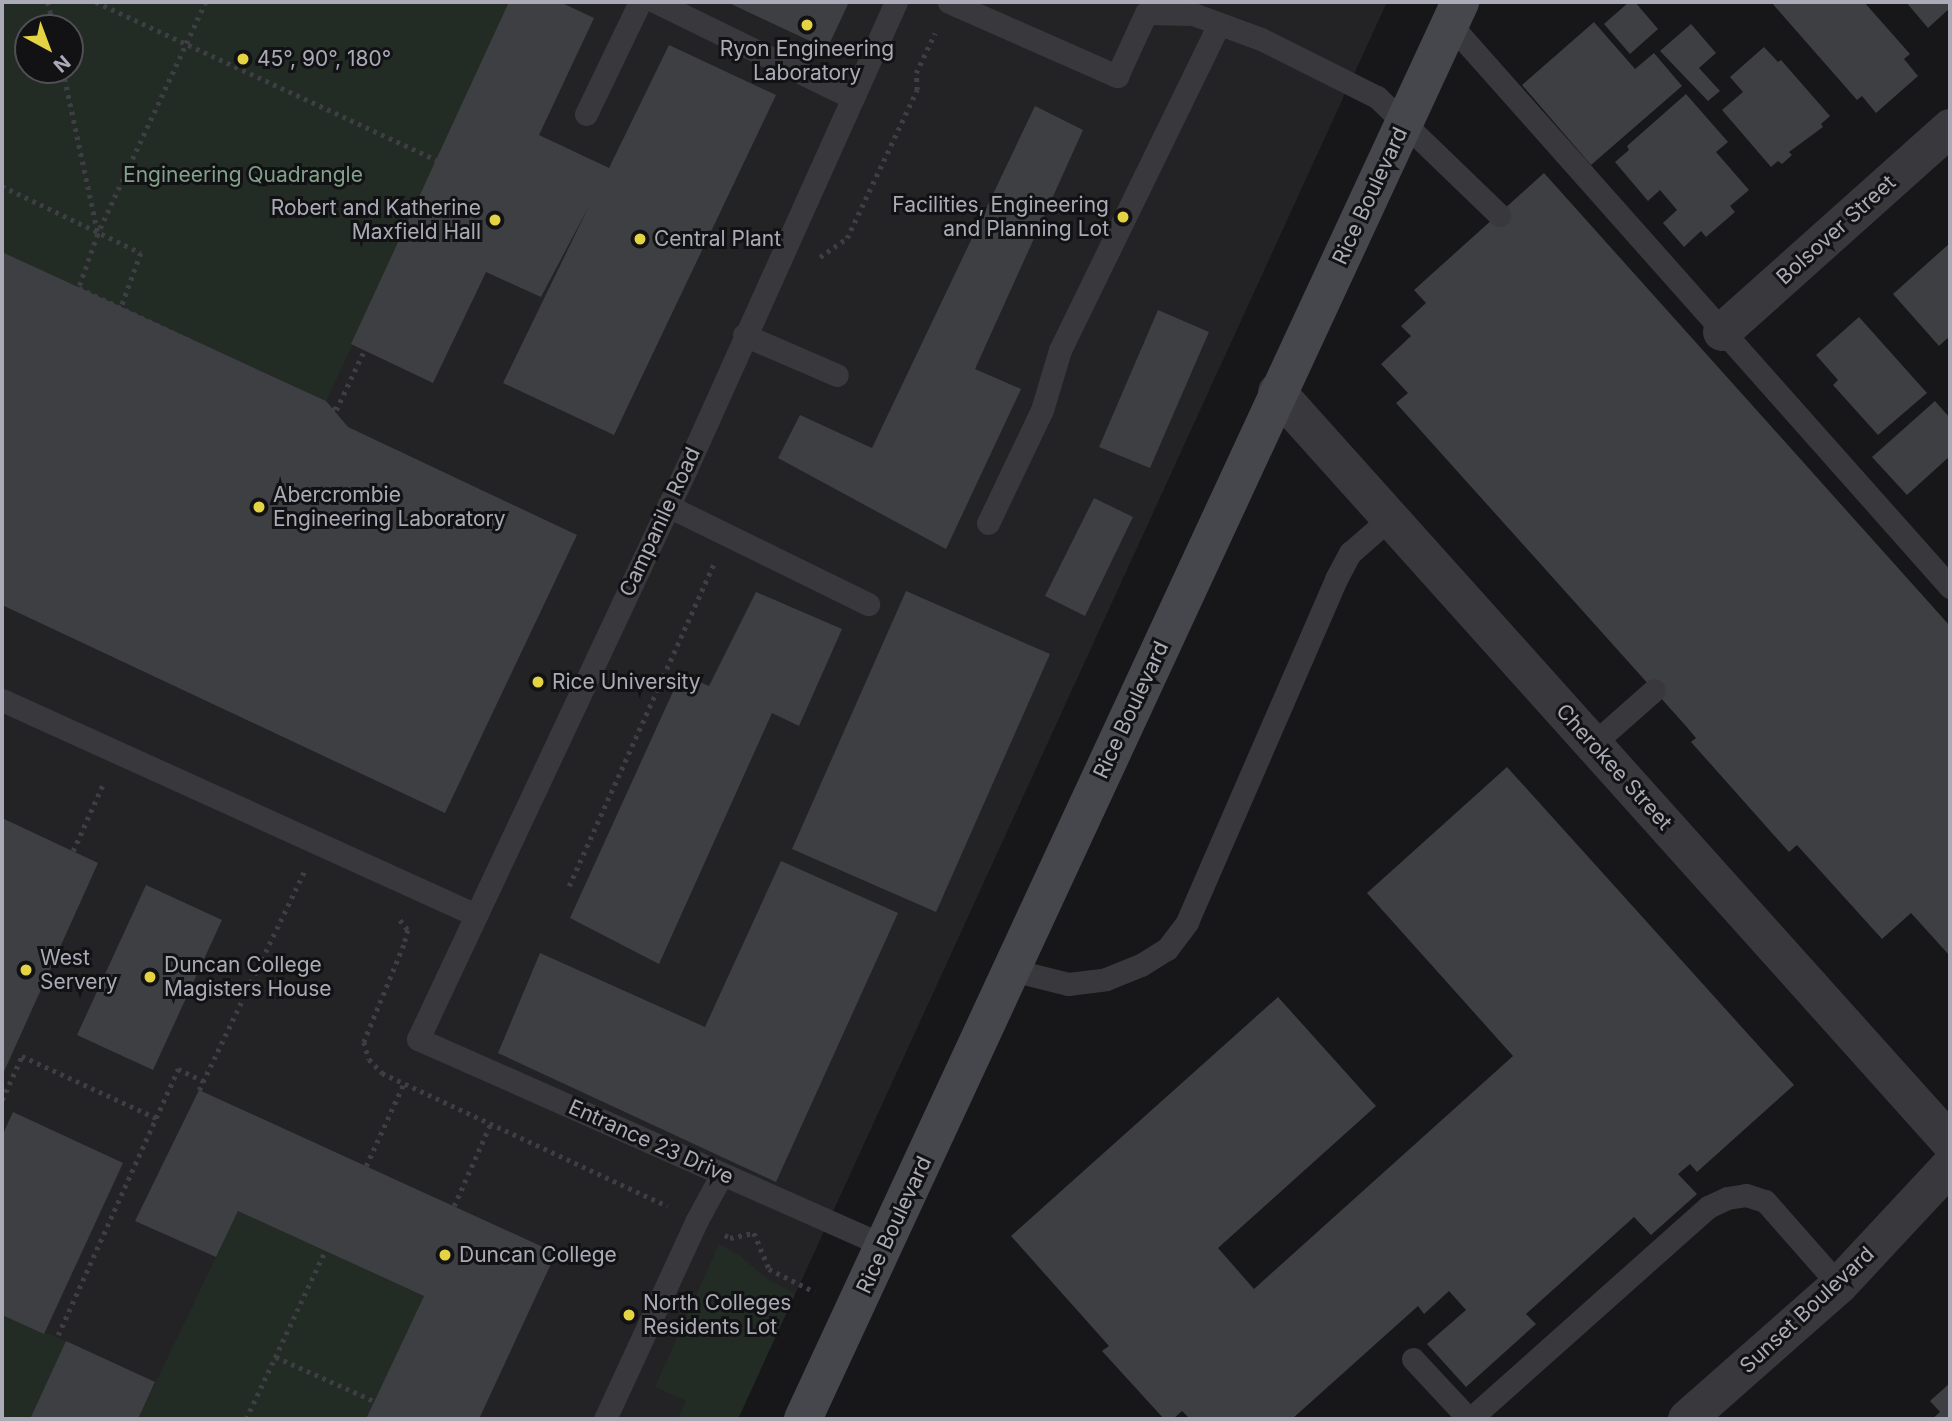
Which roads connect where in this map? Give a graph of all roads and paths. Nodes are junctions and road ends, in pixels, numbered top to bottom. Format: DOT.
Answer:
graph roads {
  1 [pos="96,2"];
  2 [pos="206,2"];
  3 [pos="530,2"];
  4 [pos="640,2"];
  5 [pos="656,2"];
  6 [pos="896,2"];
  7 [pos="949,2"];
  8 [pos="1455,13"];
  9 [pos="1219,24"];
  10 [pos="186,44"];
  11 [pos="66,84"];
  12 [pos="852,98"];
  13 [pos="586,114"];
  14 [pos="1404,124"];
  15 [pos="1950,128"];
  16 [pos="451,167"];
  17 [pos="2,186"];
  18 [pos="1499,215"];
  19 [pos="98,234"];
  20 [pos="816,267"];
  21 [pos="121,308"];
  22 [pos="1723,332"];
  23 [pos="744,335"];
  24 [pos="837,375"];
  25 [pos="1277,392"];
  26 [pos="668,506"];
  27 [pos="1390,518"];
  28 [pos="703,523"];
  29 [pos="988,523"];
  30 [pos="1950,587"];
  31 [pos="868,604"];
  32 [pos="1654,690"];
  33 [pos="2,700"];
  34 [pos="1593,744"];
  35 [pos="106,778"];
  36 [pos="73,851"];
  37 [pos="305,872"];
  38 [pos="569,886"];
  39 [pos="474,914"];
  40 [pos="1012,970"];
  41 [pos="418,1039"];
  42 [pos="204,1081"];
  43 [pos="403,1085"];
  44 [pos="200,1090"];
  45 [pos="2,1100"];
  46 [pos="156,1118"];
  47 [pos="490,1125"];
  48 [pos="1950,1142"];
  49 [pos="366,1166"];
  50 [pos="1950,1166"];
  51 [pos="722,1174"];
  52 [pos="454,1206"];
  53 [pos="885,1246"];
  54 [pos="325,1251"];
  55 [pos="1839,1286"];
  56 [pos="58,1335"];
  57 [pos="276,1357"];
  58 [pos="1413,1359"];
  59 [pos="374,1401"];
  60 [pos="1696,1416"];
  61 [pos="246,1419"];
  62 [pos="605,1419"];
  63 [pos="803,1419"];
  64 [pos="1469,1419"];
  1 -- 10 [label="path"];
  2 -- 10 [label="path"];
  3 -- 16 [label="path"];
  4 -- 13 [label="lane"];
  5 -- 12 [label="lane"];
  6 -- 12 [label="lane, Campanile Road"];
  7 -- 9 [label="lane"];
  7 -- 20 [label="path"];
  8 -- 14 [label="main road, Rice Boulevard"];
  8 -- 22 [label="lane"];
  9 -- 14 [label="lane"];
  9 -- 29 [label="lane"];
  10 -- 16 [label="path"];
  10 -- 19 [label="path"];
  11 -- 19 [label="path"];
  12 -- 23 [label="lane, Campanile Road"];
  14 -- 18 [label="lane"];
  14 -- 25 [label="main road, Rice Boulevard"];
  15 -- 22 [label="street, Bolsover Street"];
  16 -- 21 [label="path"];
  17 -- 19 [label="path"];
  19 -- 21 [label="path"];
  19 -- 21 [label="path"];
  22 -- 30 [label="lane"];
  23 -- 24 [label="lane"];
  23 -- 26 [label="lane, Campanile Road"];
  25 -- 27 [label="street, Cherokee Street"];
  25 -- 40 [label="main road, Rice Boulevard"];
  26 -- 28 [label="lane"];
  26 -- 39 [label="lane, Campanile Road"];
  27 -- 34 [label="street, Cherokee Street"];
  27 -- 40 [label="lane"];
  28 -- 31 [label="lane"];
  28 -- 38 [label="path"];
  32 -- 34 [label="lane"];
  33 -- 39 [label="lane"];
  34 -- 48 [label="street, Cherokee Street"];
  35 -- 36 [label="path"];
  37 -- 42 [label="path"];
  39 -- 41 [label="lane, Campanile Road"];
  40 -- 53 [label="main road, Rice Boulevard"];
  41 -- 51 [label="lane, Entrance 23 Drive"];
  42 -- 44 [label="path"];
  42 -- 46 [label="path"];
  43 -- 49 [label="path"];
  45 -- 46 [label="path"];
  46 -- 56 [label="path"];
  47 -- 52 [label="path"];
  50 -- 55 [label="street, Sunset Boulevard"];
  51 -- 53 [label="lane, Entrance 23 Drive"];
  51 -- 62 [label="lane"];
  53 -- 63 [label="main road, Rice Boulevard"];
  54 -- 57 [label="path"];
  55 -- 60 [label="street, Sunset Boulevard"];
  55 -- 64 [label="lane"];
  57 -- 59 [label="path"];
  57 -- 61 [label="path"];
  58 -- 64 [label="lane"];
}
